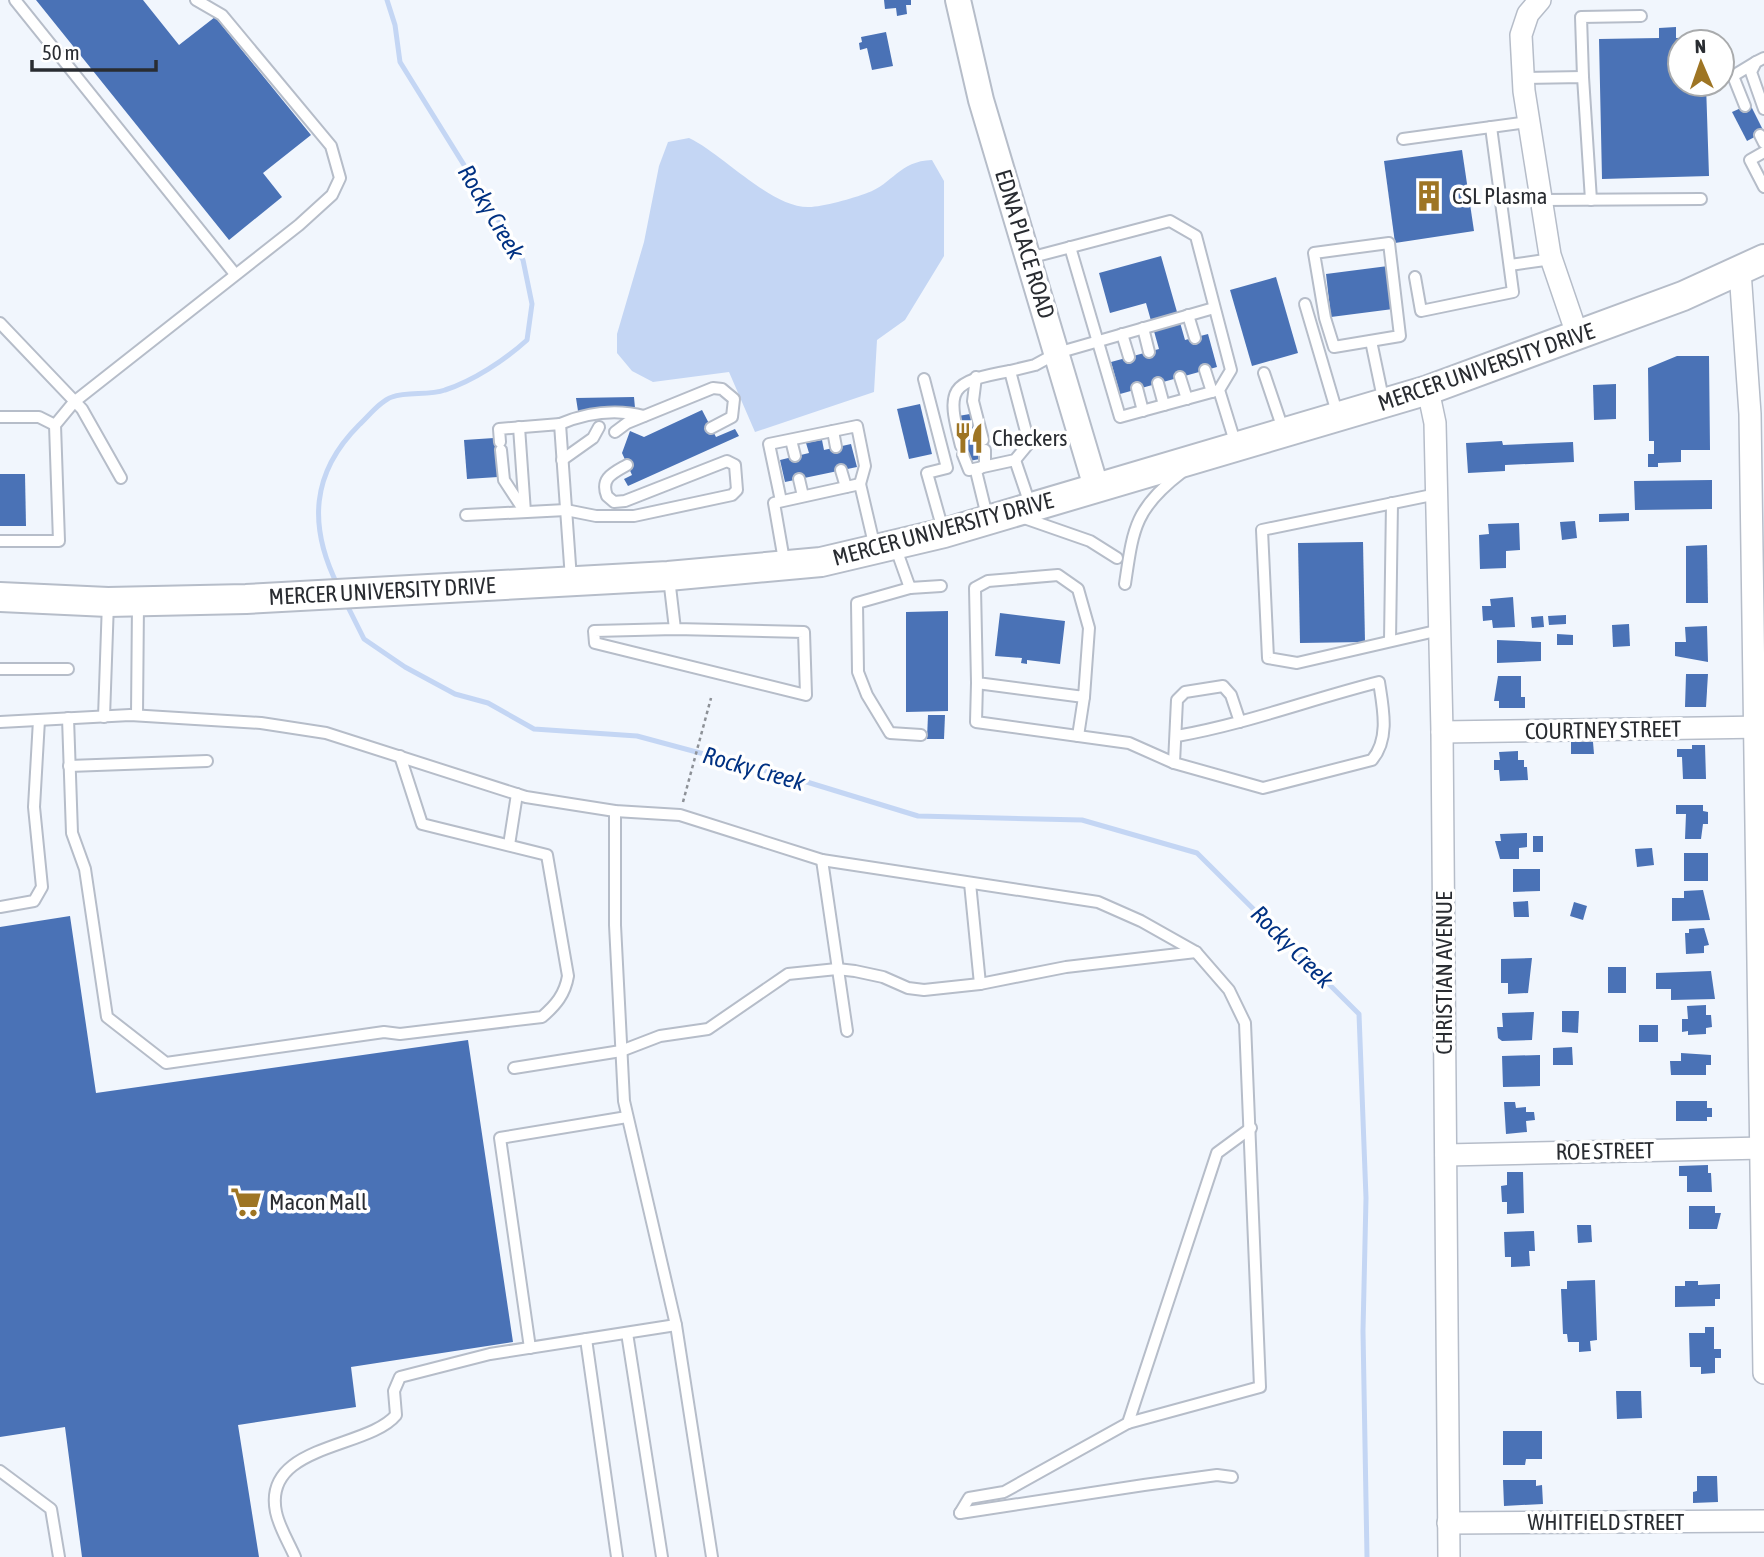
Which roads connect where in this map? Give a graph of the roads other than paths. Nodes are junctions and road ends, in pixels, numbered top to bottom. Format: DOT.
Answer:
graph roads {
  1 [pos="15,0"];
  2 [pos="196,0"];
  3 [pos="958,0"];
  4 [pos="1540,0"];
  5 [pos="1641,16"];
  6 [pos="1760,60"];
  7 [pos="1583,77"];
  8 [pos="1523,78"];
  9 [pos="1745,106"];
  10 [pos="1764,109"];
  11 [pos="1528,122"];
  12 [pos="1491,127"];
  13 [pos="1403,139"];
  14 [pos="1764,152"];
  15 [pos="1764,187"];
  16 [pos="1701,199"];
  17 [pos="1541,200"];
  18 [pos="1591,200"];
  19 [pos="1070,247"];
  20 [pos="1029,258"];
  21 [pos="1552,259"];
  22 [pos="1510,265"];
  23 [pos="1752,265"];
  24 [pos="234,274"];
  25 [pos="1415,277"];
  26 [pos="1305,304"];
  27 [pos="1214,308"];
  28 [pos="1188,315"];
  29 [pos="0,323"];
  30 [pos="1143,328"];
  31 [pos="1122,334"];
  32 [pos="1578,337"];
  33 [pos="1195,338"];
  34 [pos="1098,341"];
  35 [pos="1371,341"];
  36 [pos="1149,352"];
  37 [pos="1057,353"];
  38 [pos="1129,357"];
  39 [pos="1205,370"];
  40 [pos="1010,371"];
  41 [pos="1264,373"];
  42 [pos="976,377"];
  43 [pos="1180,377"];
  44 [pos="924,379"];
  45 [pos="1158,383"];
  46 [pos="1138,388"];
  47 [pos="1428,390"];
  48 [pos="1215,391"];
  49 [pos="1187,399"];
  50 [pos="75,402"];
  51 [pos="1384,403"];
  52 [pos="1164,405"];
  53 [pos="1143,411"];
  54 [pos="643,416"];
  55 [pos="1338,416"];
  56 [pos="0,417"];
  57 [pos="560,424"];
  58 [pos="55,425"];
  59 [pos="519,428"];
  60 [pos="711,428"];
  61 [pos="833,431"];
  62 [pos="1283,432"];
  63 [pos="791,440"];
  64 [pos="1236,445"];
  65 [pos="836,447"];
  66 [pos="1204,455"];
  67 [pos="795,456"];
  68 [pos="562,460"];
  69 [pos="1015,460"];
  70 [pos="627,465"];
  71 [pos="842,470"];
  72 [pos="976,471"];
  73 [pos="121,478"];
  74 [pos="799,480"];
  75 [pos="860,484"];
  76 [pos="846,487"];
  77 [pos="1096,487"];
  78 [pos="1437,494"];
  79 [pos="803,496"];
  80 [pos="781,501"];
  81 [pos="1392,503"];
  82 [pos="1031,507"];
  83 [pos="566,510"];
  84 [pos="525,512"];
  85 [pos="466,515"];
  86 [pos="996,518"];
  87 [pos="944,533"];
  88 [pos="0,541"];
  89 [pos="886,548"];
  90 [pos="1117,558"];
  91 [pos="785,566"];
  92 [pos="668,576"];
  93 [pos="572,582"];
  94 [pos="1125,584"];
  95 [pos="941,586"];
  96 [pos="910,588"];
  97 [pos="0,597"];
  98 [pos="138,601"];
  99 [pos="108,602"];
  100 [pos="675,629"];
  101 [pos="1440,630"];
  102 [pos="1390,641"];
  103 [pos="0,669"];
  104 [pos="68,669"];
  105 [pos="977,683"];
  106 [pos="1084,697"];
  107 [pos="137,715"];
  108 [pos="104,717"];
  109 [pos="68,718"];
  110 [pos="39,720"];
  111 [pos="0,722"];
  112 [pos="1240,722"];
  113 [pos="1759,727"];
  114 [pos="1442,733"];
  115 [pos="921,735"];
  116 [pos="1078,736"];
  117 [pos="1177,736"];
  118 [pos="400,756"];
  119 [pos="207,761"];
  120 [pos="1174,763"];
  121 [pos="69,766"];
  122 [pos="517,794"];
  123 [pos="615,811"];
  124 [pos="509,845"];
  125 [pos="822,860"];
  126 [pos="970,883"];
  127 [pos="0,907"];
  128 [pos="1196,952"];
  129 [pos="837,969"];
  130 [pos="980,984"];
  131 [pos="847,1031"];
  132 [pos="621,1051"];
  133 [pos="514,1068"];
  134 [pos="627,1117"];
  135 [pos="1251,1128"];
  136 [pos="1762,1148"];
  137 [pos="1446,1155"];
  138 [pos="676,1325"];
  139 [pos="627,1333"];
  140 [pos="586,1339"];
  141 [pos="530,1348"];
  142 [pos="1764,1373"];
  143 [pos="1128,1423"];
  144 [pos="0,1471"];
  145 [pos="1232,1478"];
  146 [pos="1764,1521"];
  147 [pos="1448,1523"];
  148 [pos="59,1557"];
  149 [pos="295,1557"];
  150 [pos="617,1557"];
  151 [pos="662,1557"];
  152 [pos="712,1557"];
  153 [pos="1449,1557"];
  1 -- 24 [label="lane"];
  2 -- 24 [label="lane"];
  3 -- 20 [label="street, EDNA PLACE ROAD"];
  4 -- 8 [label="street"];
  5 -- 7 [label="lane"];
  6 -- 9 [label="lane"];
  6 -- 10 [label="lane"];
  7 -- 8 [label="lane"];
  7 -- 18 [label="lane"];
  8 -- 11 [label="street"];
  11 -- 12 [label="lane"];
  11 -- 17 [label="street"];
  12 -- 13 [label="lane"];
  12 -- 22 [label="lane"];
  14 -- 15 [label="lane"];
  16 -- 18 [label="lane"];
  17 -- 18 [label="lane"];
  17 -- 21 [label="street"];
  19 -- 20 [label="lane"];
  19 -- 27 [label="lane"];
  19 -- 34 [label="lane"];
  20 -- 37 [label="street, EDNA PLACE ROAD"];
  21 -- 22 [label="lane"];
  21 -- 32 [label="street"];
  22 -- 25 [label="lane"];
  23 -- 32 [label="main road, MERCER UNIVERSITY DRIVE"];
  23 -- 113 [label="street"];
  24 -- 50 [label="lane"];
  26 -- 55 [label="lane"];
  27 -- 28 [label="lane"];
  27 -- 48 [label="lane"];
  28 -- 30 [label="lane"];
  28 -- 33 [label="lane"];
  29 -- 50 [label="lane"];
  30 -- 31 [label="lane"];
  30 -- 36 [label="lane"];
  31 -- 34 [label="lane"];
  31 -- 38 [label="lane"];
  32 -- 47 [label="main road, MERCER UNIVERSITY DRIVE"];
  34 -- 37 [label="lane"];
  34 -- 53 [label="lane"];
  35 -- 35 [label="lane"];
  35 -- 51 [label="lane"];
  37 -- 40 [label="lane"];
  37 -- 77 [label="street, EDNA PLACE ROAD"];
  39 -- 48 [label="lane"];
  40 -- 42 [label="lane"];
  40 -- 69 [label="lane"];
  41 -- 62 [label="lane"];
  42 -- 72 [label="lane"];
  42 -- 72 [label="lane"];
  43 -- 49 [label="lane"];
  44 -- 87 [label="lane"];
  45 -- 52 [label="lane"];
  46 -- 53 [label="lane"];
  47 -- 51 [label="main road, MERCER UNIVERSITY DRIVE"];
  47 -- 78 [label="street, CHRISTIAN AVENUE"];
  48 -- 49 [label="lane"];
  48 -- 64 [label="lane"];
  49 -- 52 [label="lane"];
  50 -- 58 [label="lane"];
  50 -- 73 [label="lane"];
  51 -- 55 [label="main road, MERCER UNIVERSITY DRIVE"];
  52 -- 53 [label="lane"];
  54 -- 57 [label="lane"];
  54 -- 60 [label="lane"];
  54 -- 68 [label="lane"];
  55 -- 62 [label="main road, MERCER UNIVERSITY DRIVE"];
  56 -- 58 [label="lane"];
  57 -- 59 [label="lane"];
  57 -- 68 [label="lane"];
  58 -- 88 [label="lane"];
  59 -- 84 [label="lane"];
  59 -- 84 [label="lane"];
  61 -- 63 [label="lane"];
  61 -- 65 [label="lane"];
  61 -- 75 [label="lane"];
  62 -- 64 [label="main road, MERCER UNIVERSITY DRIVE"];
  63 -- 67 [label="lane"];
  63 -- 80 [label="lane"];
  64 -- 66 [label="main road, MERCER UNIVERSITY DRIVE"];
  66 -- 77 [label="main road, MERCER UNIVERSITY DRIVE"];
  66 -- 94 [label="lane"];
  68 -- 83 [label="lane"];
  69 -- 72 [label="lane"];
  69 -- 82 [label="lane"];
  70 -- 83 [label="lane"];
  71 -- 76 [label="lane"];
  72 -- 86 [label="lane"];
  74 -- 79 [label="lane"];
  75 -- 76 [label="lane"];
  75 -- 89 [label="lane"];
  76 -- 79 [label="lane"];
  77 -- 82 [label="main road, MERCER UNIVERSITY DRIVE"];
  78 -- 81 [label="lane"];
  78 -- 101 [label="street, CHRISTIAN AVENUE"];
  79 -- 80 [label="lane"];
  80 -- 91 [label="lane"];
  81 -- 102 [label="lane"];
  81 -- 102 [label="lane"];
  82 -- 86 [label="main road, MERCER UNIVERSITY DRIVE"];
  83 -- 84 [label="lane"];
  83 -- 93 [label="lane"];
  84 -- 85 [label="lane"];
  86 -- 87 [label="main road, MERCER UNIVERSITY DRIVE"];
  86 -- 90 [label="lane"];
  87 -- 89 [label="main road, MERCER UNIVERSITY DRIVE"];
  89 -- 91 [label="main road, MERCER UNIVERSITY DRIVE"];
  89 -- 96 [label="lane"];
  91 -- 92 [label="main road, MERCER UNIVERSITY DRIVE"];
  92 -- 93 [label="main road, MERCER UNIVERSITY DRIVE"];
  92 -- 100 [label="lane"];
  93 -- 98 [label="main road, MERCER UNIVERSITY DRIVE"];
  95 -- 96 [label="lane"];
  96 -- 115 [label="lane"];
  97 -- 99 [label="main road, MERCER UNIVERSITY DRIVE"];
  98 -- 99 [label="main road, MERCER UNIVERSITY DRIVE"];
  98 -- 107 [label="lane"];
  99 -- 108 [label="lane"];
  100 -- 100 [label="lane"];
  101 -- 102 [label="lane"];
  101 -- 114 [label="street, CHRISTIAN AVENUE"];
  103 -- 104 [label="lane"];
  105 -- 106 [label="lane"];
  105 -- 106 [label="lane"];
  105 -- 116 [label="lane"];
  106 -- 116 [label="lane"];
  107 -- 108 [label="lane"];
  107 -- 118 [label="lane"];
  108 -- 109 [label="lane"];
  109 -- 110 [label="lane"];
  109 -- 121 [label="lane"];
  110 -- 111 [label="lane"];
  110 -- 127 [label="lane"];
  112 -- 117 [label="lane"];
  112 -- 117 [label="lane"];
  112 -- 120 [label="lane"];
  113 -- 114 [label="street, COURTNEY STREET"];
  113 -- 136 [label="street"];
  114 -- 137 [label="street, CHRISTIAN AVENUE"];
  116 -- 120 [label="lane"];
  117 -- 120 [label="lane"];
  118 -- 122 [label="lane"];
  118 -- 124 [label="lane"];
  119 -- 121 [label="lane"];
  121 -- 124 [label="lane"];
  122 -- 123 [label="lane"];
  122 -- 124 [label="lane"];
  123 -- 125 [label="lane"];
  123 -- 132 [label="lane"];
  125 -- 126 [label="lane"];
  125 -- 129 [label="lane"];
  126 -- 128 [label="lane"];
  126 -- 130 [label="lane"];
  128 -- 130 [label="lane"];
  128 -- 135 [label="lane"];
  129 -- 130 [label="lane"];
  129 -- 131 [label="lane"];
  129 -- 132 [label="lane"];
  132 -- 133 [label="lane"];
  132 -- 134 [label="lane"];
  134 -- 138 [label="lane"];
  134 -- 141 [label="lane"];
  135 -- 143 [label="lane"];
  135 -- 143 [label="lane"];
  136 -- 137 [label="street, ROE STREET"];
  136 -- 142 [label="street"];
  137 -- 147 [label="street, CHRISTIAN AVENUE"];
  138 -- 139 [label="lane"];
  138 -- 152 [label="lane"];
  139 -- 140 [label="lane"];
  139 -- 151 [label="lane"];
  140 -- 141 [label="lane"];
  140 -- 150 [label="lane"];
  141 -- 149 [label="lane"];
  143 -- 145 [label="lane"];
  144 -- 148 [label="lane"];
  146 -- 147 [label="street, WHITFIELD STREET"];
  147 -- 153 [label="street, CHRISTIAN AVENUE"];
}
